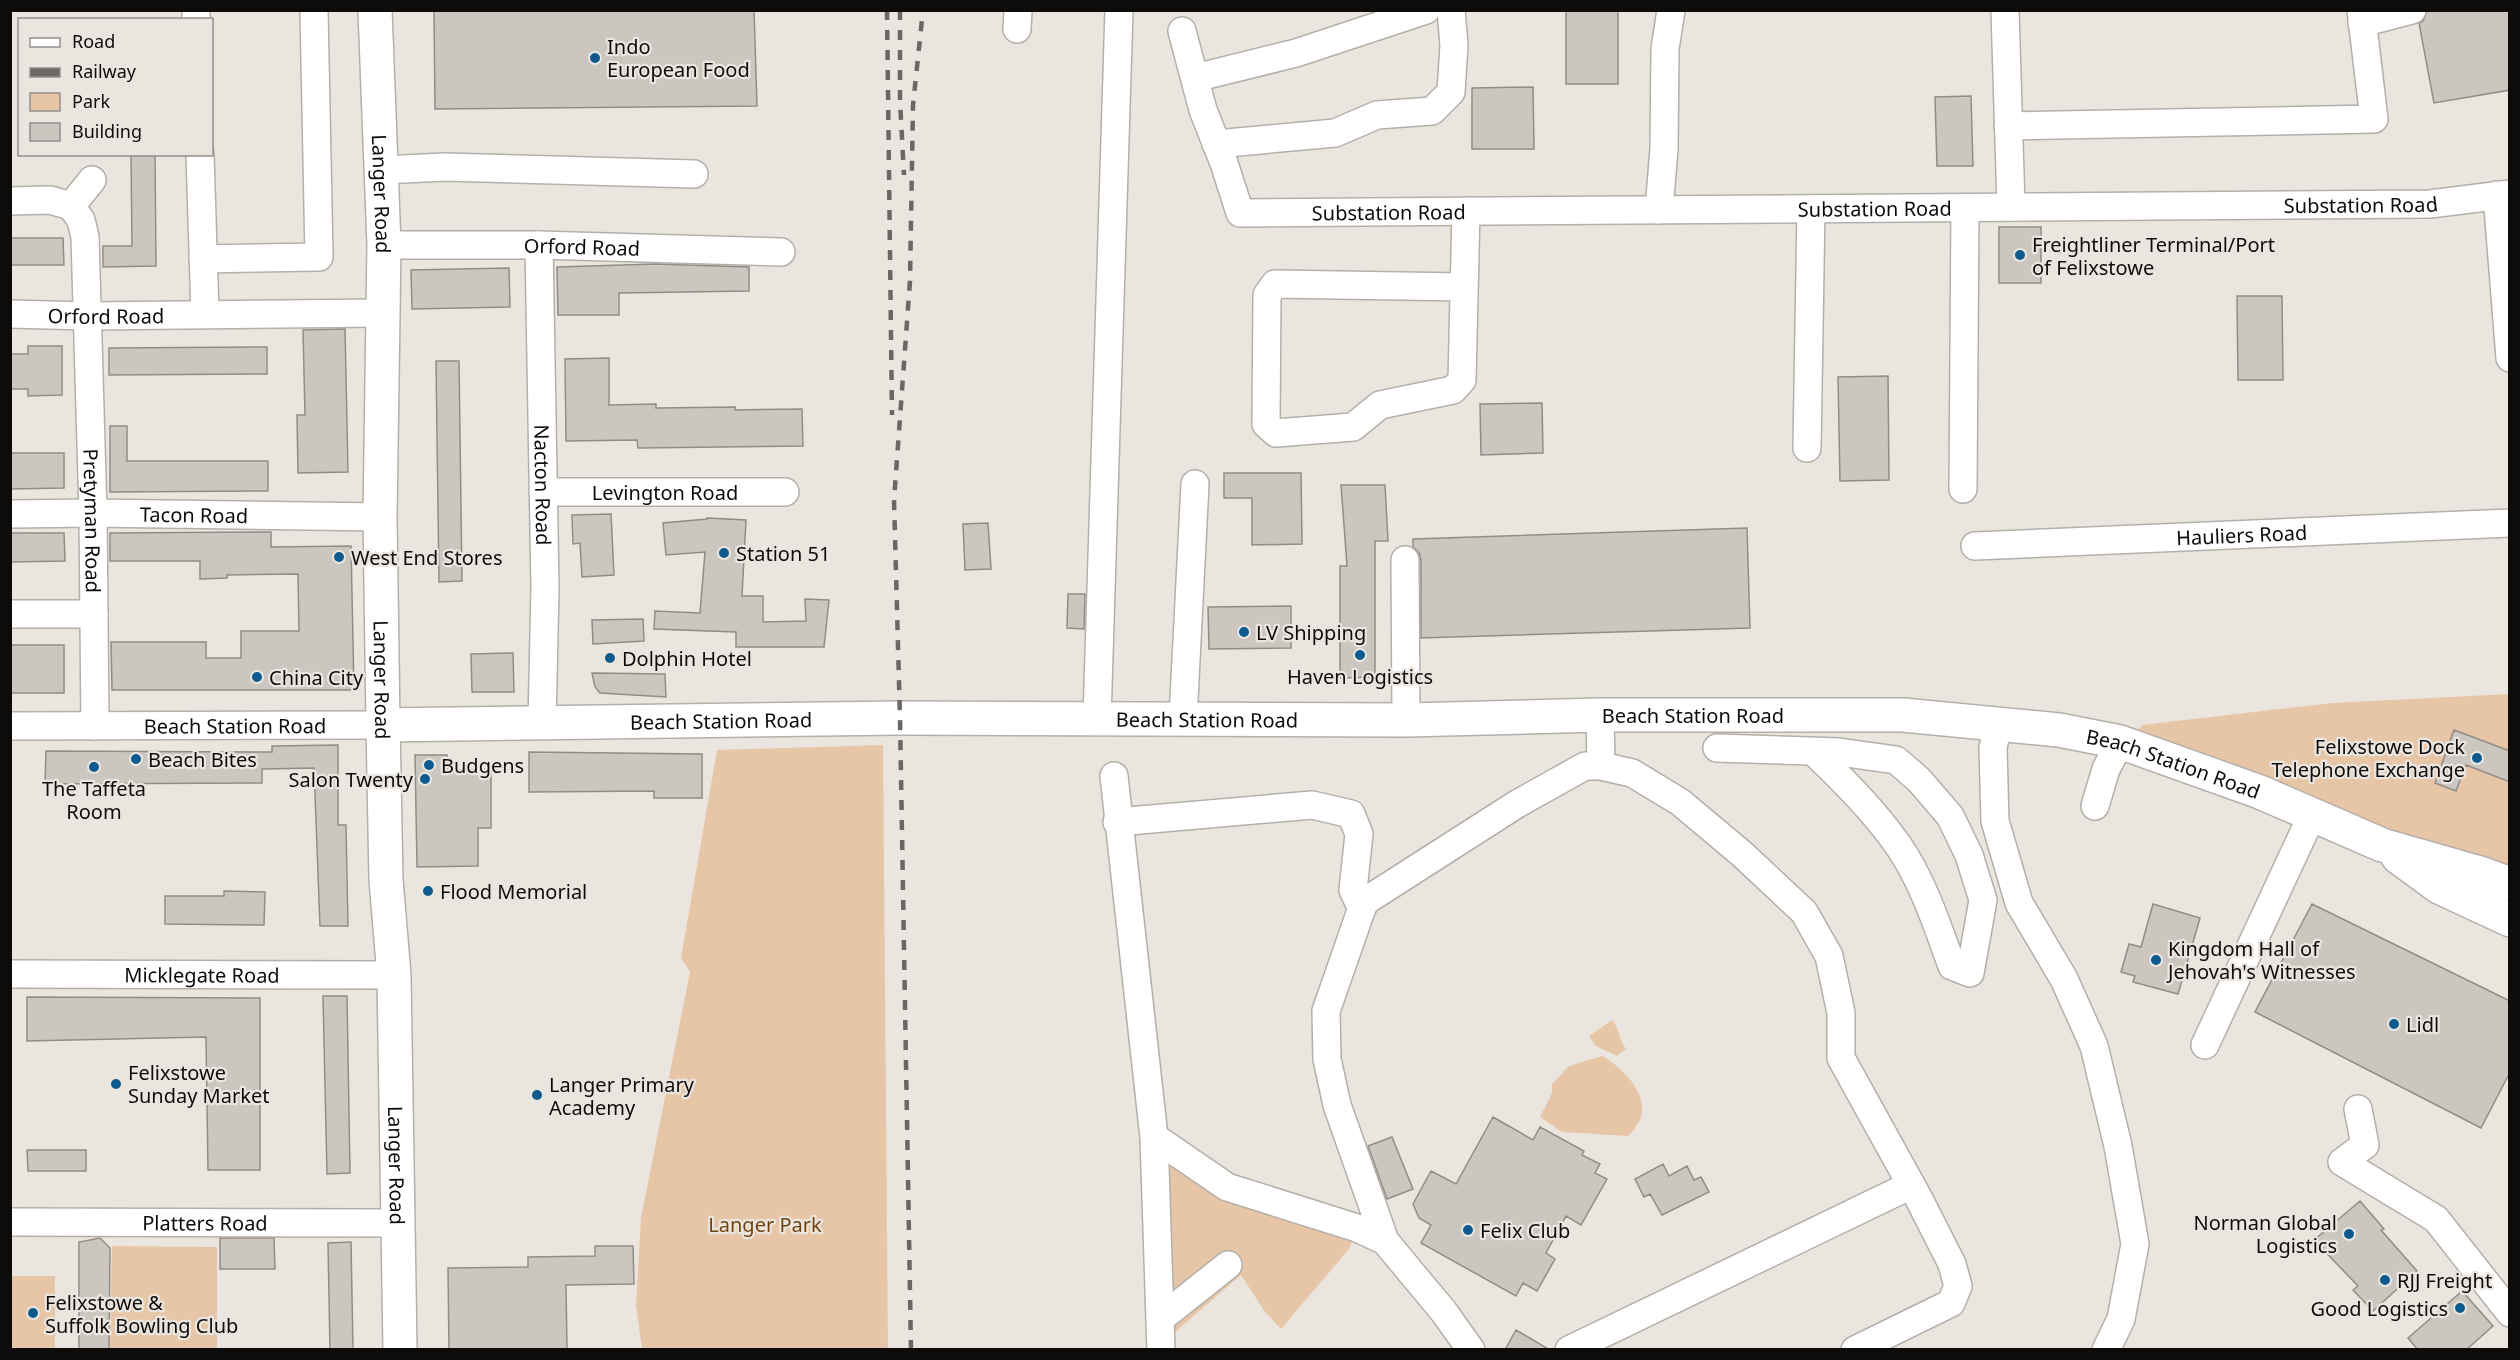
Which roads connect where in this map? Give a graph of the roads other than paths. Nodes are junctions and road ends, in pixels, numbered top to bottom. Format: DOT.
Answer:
graph roads {
  1 [pos="314,10"];
  2 [pos="375,10"];
  3 [pos="1119,10"];
  4 [pos="1426,10"];
  5 [pos="1451,10"];
  6 [pos="1671,10"];
  7 [pos="2005,10"];
  8 [pos="2412,10"];
  9 [pos="2361,17"];
  10 [pos="1182,31"];
  11 [pos="1195,78"];
  12 [pos="2008,126"];
  13 [pos="1216,144"];
  14 [pos="200,156"];
  15 [pos="382,170"];
  16 [pos="694,174"];
  17 [pos="92,180"];
  18 [pos="2503,195"];
  19 [pos="10,201"];
  20 [pos="71,206"];
  21 [pos="2011,207"];
  22 [pos="1965,208"];
  23 [pos="1811,209"];
  24 [pos="1659,210"];
  25 [pos="1466,211"];
  26 [pos="384,245"];
  27 [pos="539,245"];
  28 [pos="781,252"];
  29 [pos="203,259"];
  30 [pos="1464,287"];
  31 [pos="382,313"];
  32 [pos="10,314"];
  33 [pos="205,314"];
  34 [pos="88,316"];
  35 [pos="2510,357"];
  36 [pos="1807,448"];
  37 [pos="1195,484"];
  38 [pos="1964,489"];
  39 [pos="543,492"];
  40 [pos="785,492"];
  41 [pos="93,513"];
  42 [pos="10,514"];
  43 [pos="380,517"];
  44 [pos="2510,523"];
  45 [pos="1974,546"];
  46 [pos="1405,560"];
  47 [pos="10,614"];
  48 [pos="94,614"];
  49 [pos="1600,715"];
  50 [pos="1097,718"];
  51 [pos="1183,719"];
  52 [pos="1406,720"];
  53 [pos="1998,723"];
  54 [pos="542,724"];
  55 [pos="382,725"];
  56 [pos="10,726"];
  57 [pos="95,726"];
  58 [pos="2120,742"];
  59 [pos="1717,748"];
  60 [pos="1815,753"];
  61 [pos="1601,766"];
  62 [pos="1114,776"];
  63 [pos="2095,806"];
  64 [pos="2312,814"];
  65 [pos="1118,822"];
  66 [pos="2382,845"];
  67 [pos="2510,884"];
  68 [pos="1362,909"];
  69 [pos="2510,921"];
  70 [pos="10,974"];
  71 [pos="394,975"];
  72 [pos="2205,1045"];
  73 [pos="2358,1109"];
  74 [pos="1154,1137"];
  75 [pos="1911,1185"];
  76 [pos="10,1222"];
  77 [pos="398,1223"];
  78 [pos="1386,1241"];
  79 [pos="1228,1266"];
  80 [pos="2510,1313"];
  81 [pos="1160,1319"];
  82 [pos="400,1350"];
  83 [pos="1161,1350"];
  84 [pos="1471,1350"];
  85 [pos="1569,1350"];
  86 [pos="1855,1350"];
  87 [pos="2106,1350"];
  1 -- 29 [label="street"];
  2 -- 15 [label="main road, Langer Road"];
  3 -- 50 [label="street"];
  4 -- 11 [label="street"];
  5 -- 13 [label="street"];
  6 -- 24 [label="street"];
  7 -- 12 [label="street"];
  8 -- 9 [label="street"];
  9 -- 12 [label="street"];
  10 -- 11 [label="street"];
  11 -- 13 [label="street"];
  12 -- 21 [label="street"];
  13 -- 25 [label="street, Substation Road"];
  14 -- 29 [label="street"];
  15 -- 16 [label="street"];
  15 -- 26 [label="main road, Langer Road"];
  17 -- 20 [label="street"];
  18 -- 21 [label="street, Substation Road"];
  18 -- 35 [label="street"];
  19 -- 20 [label="street"];
  20 -- 34 [label="street, Pretyman Road"];
  21 -- 22 [label="street, Substation Road"];
  22 -- 23 [label="street, Substation Road"];
  22 -- 38 [label="street"];
  23 -- 24 [label="street, Substation Road"];
  23 -- 36 [label="street"];
  24 -- 25 [label="street, Substation Road"];
  25 -- 30 [label="street"];
  26 -- 27 [label="street, Orford Road"];
  26 -- 31 [label="main road, Langer Road"];
  27 -- 28 [label="street, Orford Road"];
  27 -- 39 [label="street, Nacton Road"];
  29 -- 33 [label="street"];
  30 -- 30 [label="street"];
  31 -- 33 [label="street, Orford Road"];
  31 -- 43 [label="main road, Langer Road"];
  32 -- 34 [label="street, Orford Road"];
  33 -- 34 [label="street, Orford Road"];
  34 -- 41 [label="street, Pretyman Road"];
  37 -- 51 [label="street"];
  39 -- 40 [label="street, Levington Road"];
  39 -- 54 [label="street, Nacton Road"];
  41 -- 42 [label="street, Tacon Road"];
  41 -- 43 [label="street, Tacon Road"];
  41 -- 48 [label="street, Pretyman Road"];
  43 -- 55 [label="main road, Langer Road"];
  44 -- 45 [label="street, Hauliers Road"];
  46 -- 52 [label="street"];
  47 -- 48 [label="street"];
  48 -- 57 [label="street, Pretyman Road"];
  49 -- 52 [label="main road, Beach Station Road"];
  49 -- 53 [label="main road, Beach Station Road"];
  49 -- 61 [label="street"];
  50 -- 51 [label="main road, Beach Station Road"];
  50 -- 54 [label="main road, Beach Station Road"];
  51 -- 52 [label="main road, Beach Station Road"];
  53 -- 58 [label="main road, Beach Station Road"];
  53 -- 87 [label="street"];
  54 -- 55 [label="main road, Beach Station Road"];
  55 -- 57 [label="street, Beach Station Road"];
  55 -- 71 [label="main road, Langer Road"];
  56 -- 57 [label="street, Beach Station Road"];
  58 -- 63 [label="street"];
  58 -- 64 [label="main road, Beach Station Road"];
  59 -- 60 [label="street"];
  60 -- 60 [label="street"];
  61 -- 68 [label="street"];
  61 -- 75 [label="street"];
  62 -- 65 [label="street"];
  64 -- 66 [label="main road, Beach Station Road"];
  64 -- 72 [label="street"];
  65 -- 68 [label="street"];
  65 -- 74 [label="street"];
  66 -- 67 [label="main road, Beach Station Road"];
  66 -- 69 [label="main road, Beach Station Road"];
  68 -- 78 [label="street"];
  70 -- 71 [label="street, Micklegate Road"];
  71 -- 77 [label="main road, Langer Road"];
  73 -- 80 [label="street"];
  74 -- 78 [label="street"];
  74 -- 81 [label="street"];
  75 -- 85 [label="street"];
  75 -- 86 [label="street"];
  76 -- 77 [label="street, Platters Road"];
  77 -- 82 [label="main road, Langer Road"];
  78 -- 84 [label="street"];
  79 -- 81 [label="street"];
  81 -- 83 [label="street"];
}
